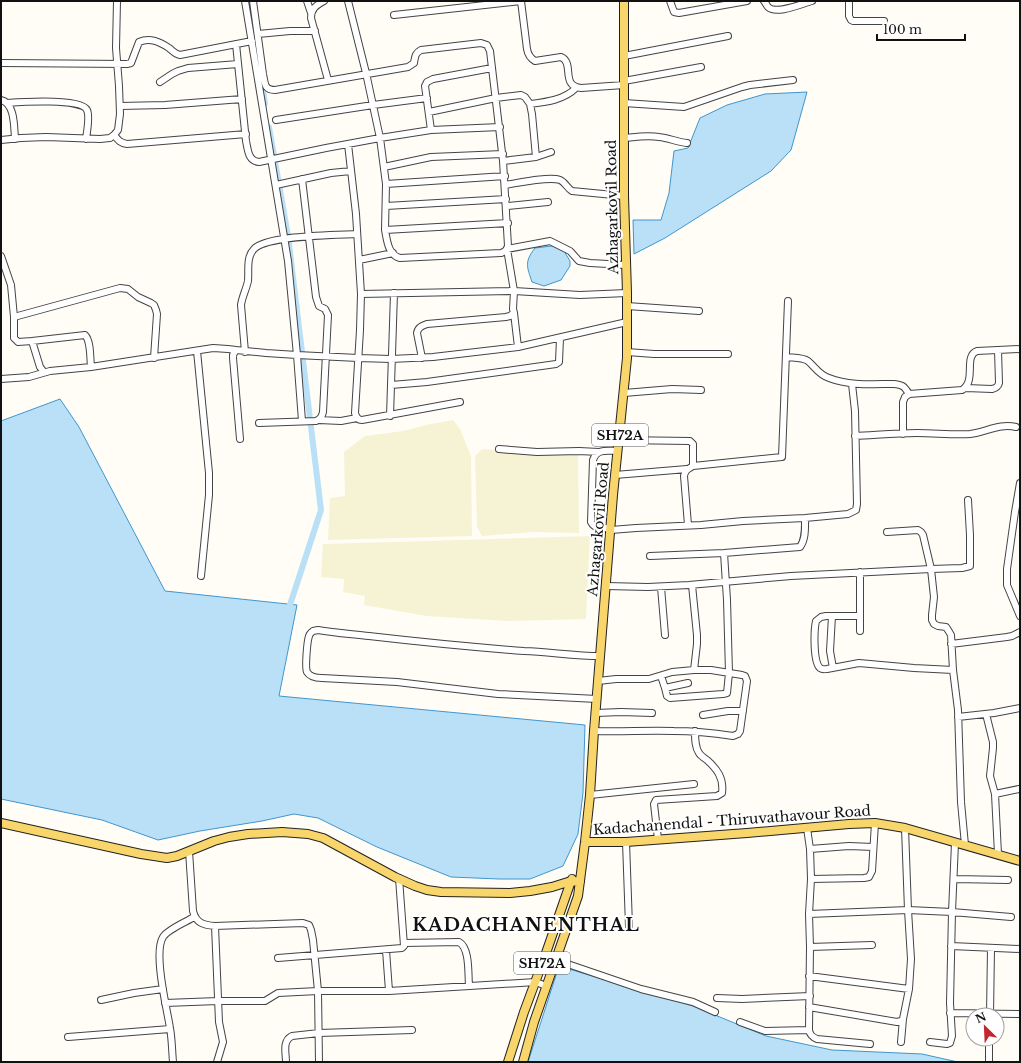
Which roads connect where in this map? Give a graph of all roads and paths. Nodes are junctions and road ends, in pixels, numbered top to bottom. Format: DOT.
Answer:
graph roads {
  1 [pos="117,1"];
  2 [pos="246,1"];
  3 [pos="253,1"];
  4 [pos="307,1"];
  5 [pos="324,1"];
  6 [pos="348,1"];
  7 [pos="521,1"];
  8 [pos="624,1"];
  9 [pos="670,1"];
  10 [pos="747,1"];
  11 [pos="764,1"];
  12 [pos="812,1"];
  13 [pos="849,1"];
  14 [pos="311,14"];
  15 [pos="394,15"];
  16 [pos="884,21"];
  17 [pos="315,31"];
  18 [pos="258,34"];
  19 [pos="728,36"];
  20 [pos="252,41"];
  21 [pos="236,44"];
  22 [pos="624,56"];
  23 [pos="1,63"];
  24 [pos="117,64"];
  25 [pos="238,64"];
  26 [pos="701,67"];
  27 [pos="492,68"];
  28 [pos="366,73"];
  29 [pos="328,80"];
  30 [pos="793,80"];
  31 [pos="160,82"];
  32 [pos="624,83"];
  33 [pos="576,88"];
  34 [pos="427,98"];
  35 [pos="496,98"];
  36 [pos="242,99"];
  37 [pos="1,100"];
  38 [pos="8,103"];
  39 [pos="624,103"];
  40 [pos="530,104"];
  41 [pos="373,105"];
  42 [pos="120,106"];
  43 [pos="429,112"];
  44 [pos="276,120"];
  45 [pos="500,127"];
  46 [pos="432,130"];
  47 [pos="246,134"];
  48 [pos="114,135"];
  49 [pos="380,138"];
  50 [pos="624,138"];
  51 [pos="16,139"];
  52 [pos="86,139"];
  53 [pos="1,140"];
  54 [pos="687,143"];
  55 [pos="348,144"];
  56 [pos="551,152"];
  57 [pos="536,156"];
  58 [pos="503,158"];
  59 [pos="274,159"];
  60 [pos="384,167"];
  61 [pos="351,171"];
  62 [pos="505,176"];
  63 [pos="302,179"];
  64 [pos="278,184"];
  65 [pos="386,184"];
  66 [pos="505,185"];
  67 [pos="624,196"];
  68 [pos="506,202"];
  69 [pos="548,202"];
  70 [pos="386,206"];
  71 [pos="508,223"];
  72 [pos="386,230"];
  73 [pos="357,234"];
  74 [pos="308,236"];
  75 [pos="287,239"];
  76 [pos="507,250"];
  77 [pos="393,253"];
  78 [pos="1,256"];
  79 [pos="359,260"];
  80 [pos="626,265"];
  81 [pos="514,291"];
  82 [pos="394,293"];
  83 [pos="627,293"];
  84 [pos="361,294"];
  85 [pos="788,301"];
  86 [pos="627,306"];
  87 [pos="699,311"];
  88 [pos="514,313"];
  89 [pos="14,317"];
  90 [pos="627,322"];
  91 [pos="560,338"];
  92 [pos="32,341"];
  93 [pos="518,347"];
  94 [pos="1020,349"];
  95 [pos="236,350"];
  96 [pos="998,350"];
  97 [pos="197,351"];
  98 [pos="245,352"];
  99 [pos="627,352"];
  100 [pos="728,354"];
  101 [pos="301,355"];
  102 [pos="326,356"];
  103 [pos="786,357"];
  104 [pos="154,358"];
  105 [pos="358,358"];
  106 [pos="422,358"];
  107 [pos="391,359"];
  108 [pos="91,367"];
  109 [pos="44,372"];
  110 [pos="1,379"];
  111 [pos="852,384"];
  112 [pos="391,385"];
  113 [pos="966,388"];
  114 [pos="701,390"];
  115 [pos="624,393"];
  116 [pos="909,394"];
  117 [pos="460,402"];
  118 [pos="390,416"];
  119 [pos="357,418"];
  120 [pos="318,420"];
  121 [pos="305,421"];
  122 [pos="259,423"];
  123 [pos="1016,427"];
  124 [pos="903,434"];
  125 [pos="855,436"];
  126 [pos="240,440"];
  127 [pos="619,440"];
  128 [pos="499,449"];
  129 [pos="618,450"];
  130 [pos="600,452"];
  131 [pos="690,467"];
  132 [pos="615,475"];
  133 [pos="1020,483"];
  134 [pos="968,500"];
  135 [pos="805,518"];
  136 [pos="688,525"];
  137 [pos="611,529"];
  138 [pos="887,532"];
  139 [pos="724,553"];
  140 [pos="650,556"];
  141 [pos="932,569"];
  142 [pos="860,572"];
  143 [pos="201,576"];
  144 [pos="725,582"];
  145 [pos="692,585"];
  146 [pos="606,586"];
  147 [pos="661,587"];
  148 [pos="832,616"];
  149 [pos="860,616"];
  150 [pos="1020,616"];
  151 [pos="860,631"];
  152 [pos="1020,632"];
  153 [pos="665,635"];
  154 [pos="951,644"];
  155 [pos="600,656"];
  156 [pos="834,668"];
  157 [pos="694,670"];
  158 [pos="953,670"];
  159 [pos="729,673"];
  160 [pos="661,676"];
  161 [pos="598,681"];
  162 [pos="688,683"];
  163 [pos="665,688"];
  164 [pos="597,699"];
  165 [pos="1020,708"];
  166 [pos="743,710"];
  167 [pos="596,712"];
  168 [pos="652,713"];
  169 [pos="986,714"];
  170 [pos="703,716"];
  171 [pos="958,717"];
  172 [pos="594,731"];
  173 [pos="695,732"];
  174 [pos="694,784"];
  175 [pos="1019,789"];
  176 [pos="995,794"];
  177 [pos="590,795"];
  178 [pos="875,823"];
  179 [pos="1,824"];
  180 [pos="807,828"];
  181 [pos="905,828"];
  182 [pos="658,839"];
  183 [pos="586,842"];
  184 [pos="626,842"];
  185 [pos="955,843"];
  186 [pos="965,845"];
  187 [pos="873,846"];
  188 [pos="810,849"];
  189 [pos="189,851"];
  190 [pos="998,854"];
  191 [pos="1020,861"];
  192 [pos="582,867"];
  193 [pos="399,878"];
  194 [pos="811,879"];
  195 [pos="954,879"];
  196 [pos="1008,880"];
  197 [pos="571,881"];
  198 [pos="580,882"];
  199 [pos="908,910"];
  200 [pos="952,912"];
  201 [pos="809,914"];
  202 [pos="194,917"];
  203 [pos="1011,917"];
  204 [pos="215,926"];
  205 [pos="628,926"];
  206 [pos="404,942"];
  207 [pos="872,945"];
  208 [pos="951,946"];
  209 [pos="810,947"];
  210 [pos="991,948"];
  211 [pos="1020,949"];
  212 [pos="386,950"];
  213 [pos="314,956"];
  214 [pos="278,958"];
  215 [pos="556,960"];
  216 [pos="809,976"];
  217 [pos="536,982"];
  218 [pos="469,986"];
  219 [pos="546,986"];
  220 [pos="162,989"];
  221 [pos="909,989"];
  222 [pos="318,991"];
  223 [pos="389,991"];
  224 [pos="810,996"];
  225 [pos="716,998"];
  226 [pos="101,1000"];
  227 [pos="218,1001"];
  228 [pos="165,1003"];
  229 [pos="809,1007"];
  230 [pos="990,1007"];
  231 [pos="715,1012"];
  232 [pos="950,1013"];
  233 [pos="965,1013"];
  234 [pos="1005,1014"];
  235 [pos="1020,1014"];
  236 [pos="903,1019"];
  237 [pos="740,1022"];
  238 [pos="170,1029"];
  239 [pos="412,1030"];
  240 [pos="809,1030"];
  241 [pos="319,1033"];
  242 [pos="68,1037"];
  243 [pos="900,1042"];
  244 [pos="930,1042"];
  245 [pos="870,1044"];
  246 [pos="989,1047"];
  247 [pos="173,1062"];
  248 [pos="217,1062"];
  249 [pos="286,1062"];
  250 [pos="319,1062"];
  251 [pos="508,1062"];
  252 [pos="523,1062"];
  253 [pos="989,1062"];
  1 -- 24 [label="street"];
  2 -- 20 [label="street"];
  3 -- 18 [label="street"];
  4 -- 14 [label="street"];
  5 -- 14 [label="street"];
  6 -- 28 [label="street"];
  7 -- 15 [label="street"];
  7 -- 33 [label="street"];
  8 -- 22 [label="main road, Azhagarkovil Road / SH72A"];
  9 -- 10 [label="street"];
  11 -- 12 [label="street"];
  13 -- 16 [label="street"];
  14 -- 17 [label="street"];
  17 -- 18 [label="street"];
  17 -- 29 [label="street"];
  18 -- 29 [label="street"];
  19 -- 22 [label="street"];
  20 -- 21 [label="street"];
  20 -- 59 [label="street"];
  21 -- 24 [label="street"];
  21 -- 25 [label="street"];
  22 -- 32 [label="main road, Azhagarkovil Road / SH72A"];
  23 -- 24 [label="street"];
  24 -- 42 [label="street"];
  25 -- 31 [label="street"];
  25 -- 36 [label="street"];
  26 -- 32 [label="street"];
  27 -- 28 [label="street"];
  27 -- 34 [label="street"];
  27 -- 35 [label="street"];
  28 -- 29 [label="street"];
  28 -- 41 [label="street"];
  30 -- 39 [label="street"];
  32 -- 33 [label="street"];
  32 -- 39 [label="main road, Azhagarkovil Road / SH72A"];
  33 -- 40 [label="street"];
  34 -- 41 [label="street"];
  34 -- 43 [label="street"];
  35 -- 40 [label="street"];
  35 -- 43 [label="street"];
  35 -- 45 [label="street"];
  36 -- 42 [label="street"];
  36 -- 47 [label="street"];
  37 -- 38 [label="street"];
  38 -- 51 [label="street"];
  38 -- 52 [label="street"];
  39 -- 50 [label="main road, Azhagarkovil Road / SH72A"];
  40 -- 57 [label="street"];
  41 -- 44 [label="street"];
  41 -- 49 [label="street"];
  42 -- 48 [label="street"];
  43 -- 46 [label="street"];
  45 -- 46 [label="street"];
  45 -- 58 [label="street"];
  46 -- 49 [label="street"];
  47 -- 48 [label="street"];
  47 -- 59 [label="street"];
  48 -- 52 [label="street"];
  49 -- 55 [label="street"];
  49 -- 60 [label="street"];
  50 -- 54 [label="street"];
  50 -- 67 [label="main road, Azhagarkovil Road / SH72A"];
  51 -- 52 [label="street"];
  51 -- 53 [label="street"];
  55 -- 59 [label="street"];
  55 -- 61 [label="street"];
  56 -- 57 [label="street"];
  57 -- 58 [label="street"];
  58 -- 60 [label="street"];
  58 -- 62 [label="street"];
  59 -- 64 [label="street"];
  60 -- 65 [label="street"];
  61 -- 63 [label="street"];
  61 -- 73 [label="street"];
  62 -- 65 [label="street"];
  62 -- 66 [label="street"];
  63 -- 64 [label="street"];
  63 -- 74 [label="street"];
  64 -- 75 [label="street"];
  65 -- 70 [label="street"];
  66 -- 67 [label="street"];
  66 -- 68 [label="street"];
  67 -- 80 [label="main road, Azhagarkovil Road / SH72A"];
  68 -- 69 [label="street"];
  68 -- 70 [label="street"];
  68 -- 71 [label="street"];
  70 -- 72 [label="street"];
  71 -- 72 [label="street"];
  71 -- 76 [label="street"];
  72 -- 77 [label="street"];
  73 -- 74 [label="street"];
  73 -- 79 [label="street"];
  74 -- 75 [label="street"];
  74 -- 102 [label="street"];
  75 -- 98 [label="street"];
  75 -- 101 [label="street"];
  76 -- 77 [label="street"];
  76 -- 80 [label="street"];
  76 -- 81 [label="street"];
  77 -- 79 [label="street"];
  78 -- 89 [label="street"];
  79 -- 84 [label="street"];
  80 -- 83 [label="main road, Azhagarkovil Road / SH72A"];
  81 -- 82 [label="street"];
  81 -- 83 [label="street"];
  81 -- 88 [label="street"];
  82 -- 84 [label="street"];
  82 -- 107 [label="street"];
  83 -- 86 [label="main road, Azhagarkovil Road / SH72A"];
  84 -- 105 [label="street"];
  85 -- 103 [label="street"];
  86 -- 87 [label="street"];
  86 -- 90 [label="main road, Azhagarkovil Road / SH72A"];
  88 -- 93 [label="street"];
  88 -- 106 [label="street"];
  89 -- 92 [label="street"];
  89 -- 104 [label="street"];
  90 -- 91 [label="street"];
  90 -- 99 [label="main road, Azhagarkovil Road / SH72A"];
  91 -- 93 [label="street"];
  91 -- 112 [label="street"];
  92 -- 108 [label="street"];
  92 -- 109 [label="street"];
  93 -- 106 [label="street"];
  94 -- 96 [label="street"];
  95 -- 97 [label="street"];
  95 -- 98 [label="street"];
  95 -- 126 [label="street"];
  96 -- 113 [label="street"];
  96 -- 113 [label="street"];
  97 -- 104 [label="street"];
  97 -- 143 [label="street"];
  98 -- 101 [label="street"];
  99 -- 100 [label="street"];
  99 -- 115 [label="main road, Azhagarkovil Road / SH72A"];
  101 -- 102 [label="street"];
  101 -- 121 [label="street"];
  102 -- 105 [label="street"];
  102 -- 120 [label="street"];
  103 -- 111 [label="street"];
  103 -- 131 [label="street"];
  104 -- 108 [label="street"];
  105 -- 107 [label="street"];
  105 -- 119 [label="street"];
  106 -- 107 [label="street"];
  107 -- 112 [label="street"];
  108 -- 109 [label="street"];
  109 -- 110 [label="street"];
  111 -- 116 [label="street"];
  111 -- 125 [label="street"];
  112 -- 118 [label="street"];
  113 -- 116 [label="street"];
  114 -- 115 [label="street"];
  115 -- 127 [label="main road, Azhagarkovil Road / SH72A"];
  116 -- 124 [label="street"];
  117 -- 118 [label="street"];
  118 -- 119 [label="street"];
  119 -- 120 [label="street"];
  120 -- 121 [label="street"];
  121 -- 122 [label="street"];
  123 -- 124 [label="street"];
  124 -- 125 [label="street"];
  125 -- 135 [label="street"];
  127 -- 129 [label="main road, Azhagarkovil Road / SH72A"];
  127 -- 131 [label="street"];
  128 -- 130 [label="street"];
  129 -- 130 [label="street"];
  129 -- 132 [label="main road, Azhagarkovil Road / SH72A"];
  130 -- 137 [label="street"];
  131 -- 132 [label="street"];
  131 -- 136 [label="street"];
  132 -- 137 [label="main road, Azhagarkovil Road / SH72A"];
  133 -- 150 [label="street"];
  134 -- 141 [label="street"];
  135 -- 136 [label="street"];
  135 -- 139 [label="street"];
  136 -- 137 [label="street"];
  137 -- 146 [label="main road, Azhagarkovil Road / SH72A"];
  138 -- 141 [label="street"];
  139 -- 140 [label="street"];
  139 -- 144 [label="street"];
  141 -- 142 [label="street"];
  141 -- 154 [label="street"];
  142 -- 144 [label="street"];
  142 -- 149 [label="street"];
  144 -- 145 [label="street"];
  144 -- 159 [label="street"];
  145 -- 147 [label="street"];
  145 -- 157 [label="street"];
  146 -- 147 [label="street"];
  146 -- 155 [label="main road, Azhagarkovil Road / SH72A"];
  147 -- 153 [label="street"];
  148 -- 149 [label="street"];
  148 -- 156 [label="street"];
  148 -- 156 [label="street"];
  149 -- 151 [label="street"];
  152 -- 154 [label="street"];
  154 -- 158 [label="street"];
  155 -- 161 [label="main road, Azhagarkovil Road / SH72A"];
  155 -- 164 [label="street"];
  156 -- 158 [label="street"];
  157 -- 159 [label="street"];
  157 -- 160 [label="street"];
  158 -- 171 [label="street"];
  159 -- 163 [label="street"];
  159 -- 166 [label="street"];
  160 -- 161 [label="street"];
  160 -- 163 [label="street"];
  161 -- 164 [label="main road, Azhagarkovil Road / SH72A"];
  162 -- 163 [label="street"];
  164 -- 167 [label="main road, Azhagarkovil Road / SH72A"];
  165 -- 169 [label="street"];
  166 -- 170 [label="street"];
  166 -- 173 [label="street"];
  167 -- 168 [label="street"];
  167 -- 172 [label="main road, Azhagarkovil Road / SH72A"];
  169 -- 171 [label="street"];
  169 -- 176 [label="street"];
  171 -- 186 [label="street"];
  172 -- 173 [label="street"];
  172 -- 177 [label="main road, Azhagarkovil Road / SH72A"];
  173 -- 182 [label="street"];
  174 -- 177 [label="street"];
  175 -- 176 [label="street"];
  176 -- 190 [label="street"];
  177 -- 183 [label="main road, Azhagarkovil Road / SH72A"];
  178 -- 180 [label="main road, Kadachanendal - Thiruvathavour Road"];
  178 -- 181 [label="main road, Kadachanendal - Thiruvathavour Road"];
  178 -- 187 [label="street"];
  179 -- 189 [label="main road"];
  180 -- 182 [label="main road, Kadachanendal - Thiruvathavour Road"];
  180 -- 188 [label="street"];
  181 -- 185 [label="main road, Kadachanendal - Thiruvathavour Road"];
  181 -- 199 [label="street"];
  182 -- 184 [label="main road, Kadachanendal - Thiruvathavour Road"];
  183 -- 184 [label="main road, Kadachanendal - Thiruvathavour Road"];
  183 -- 192 [label="main road, Azhagarkovil Road / SH72A"];
  184 -- 205 [label="street"];
  185 -- 186 [label="main road, Kadachanendal - Thiruvathavour Road"];
  185 -- 195 [label="street"];
  186 -- 190 [label="main road, Kadachanendal - Thiruvathavour Road"];
  187 -- 188 [label="street"];
  187 -- 194 [label="street"];
  188 -- 194 [label="street"];
  189 -- 193 [label="main road"];
  189 -- 202 [label="street"];
  190 -- 191 [label="main road, Kadachanendal - Thiruvathavour Road"];
  192 -- 197 [label="main road, Azhagarkovil Road / SH72A"];
  192 -- 198 [label="main road, Azhagarkovil Road / SH72A"];
  193 -- 197 [label="main road"];
  193 -- 206 [label="street"];
  194 -- 201 [label="street"];
  195 -- 196 [label="street"];
  195 -- 200 [label="street"];
  197 -- 198 [label="main road"];
  197 -- 217 [label="main road, Azhagarkovil Road / SH72A"];
  198 -- 215 [label="main road, Azhagarkovil Road / SH72A"];
  199 -- 200 [label="street"];
  199 -- 201 [label="street"];
  199 -- 221 [label="street"];
  200 -- 203 [label="street"];
  200 -- 208 [label="street"];
  201 -- 209 [label="street"];
  202 -- 204 [label="street"];
  202 -- 220 [label="street"];
  204 -- 213 [label="street"];
  204 -- 227 [label="street"];
  206 -- 212 [label="street"];
  206 -- 218 [label="street"];
  207 -- 209 [label="street"];
  208 -- 210 [label="street"];
  208 -- 232 [label="street"];
  209 -- 216 [label="street"];
  210 -- 211 [label="street"];
  210 -- 230 [label="street"];
  212 -- 213 [label="street"];
  212 -- 223 [label="street"];
  213 -- 214 [label="street"];
  213 -- 222 [label="street"];
  215 -- 219 [label="main road, Azhagarkovil Road / SH72A"];
  215 -- 231 [label="street"];
  216 -- 221 [label="street"];
  216 -- 224 [label="street"];
  217 -- 218 [label="street"];
  217 -- 219 [label="street"];
  217 -- 251 [label="main road, Azhagarkovil Road / SH72A"];
  218 -- 223 [label="street"];
  219 -- 252 [label="main road, Azhagarkovil Road / SH72A"];
  220 -- 226 [label="street"];
  220 -- 228 [label="street"];
  221 -- 236 [label="street"];
  222 -- 223 [label="street"];
  222 -- 227 [label="street"];
  222 -- 241 [label="street"];
  224 -- 225 [label="street"];
  224 -- 229 [label="street"];
  227 -- 228 [label="street"];
  227 -- 248 [label="street"];
  228 -- 238 [label="street"];
  229 -- 236 [label="street"];
  229 -- 240 [label="street"];
  232 -- 233 [label="street"];
  232 -- 244 [label="street"];
  234 -- 235 [label="street"];
  236 -- 243 [label="street"];
  237 -- 240 [label="street"];
  238 -- 242 [label="street"];
  238 -- 247 [label="street"];
  239 -- 241 [label="street"];
  240 -- 245 [label="street"];
  241 -- 249 [label="street"];
  241 -- 250 [label="street"];
  246 -- 253 [label="street"];
}
